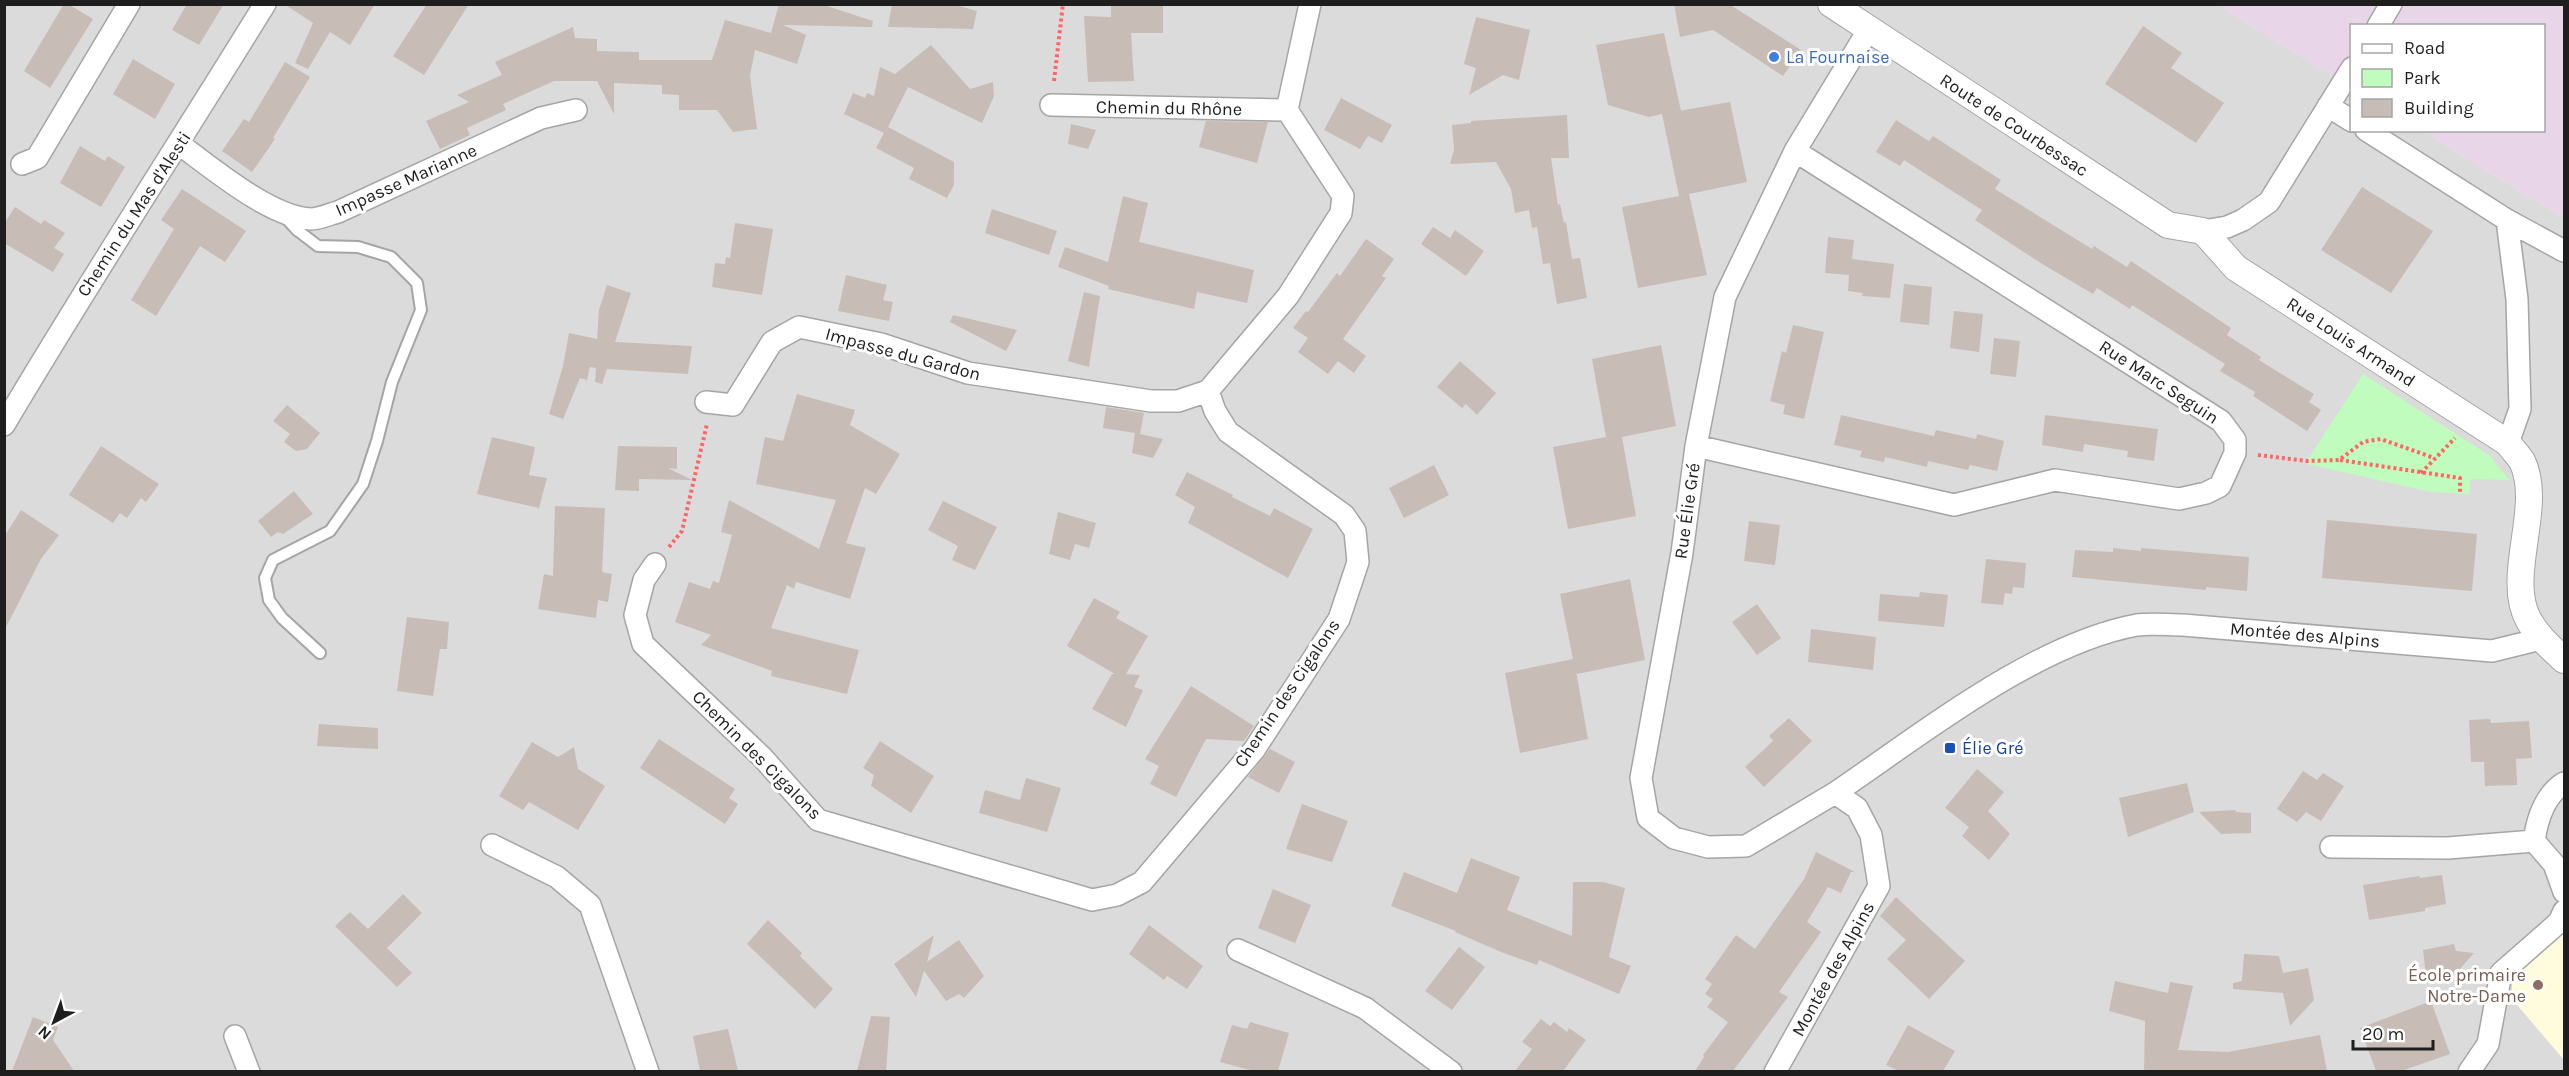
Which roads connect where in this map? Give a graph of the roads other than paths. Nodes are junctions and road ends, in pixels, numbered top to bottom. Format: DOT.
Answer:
graph roads {
  1 [pos="129,4"];
  2 [pos="265,4"];
  3 [pos="1310,4"];
  4 [pos="1831,4"];
  5 [pos="2391,4"];
  6 [pos="2379,24"];
  7 [pos="1869,30"];
  8 [pos="2350,71"];
  9 [pos="1051,105"];
  10 [pos="2328,106"];
  11 [pos="576,110"];
  12 [pos="1287,110"];
  13 [pos="2350,120"];
  14 [pos="2369,132"];
  15 [pos="179,144"];
  16 [pos="1796,151"];
  17 [pos="22,164"];
  18 [pos="279,211"];
  19 [pos="2507,220"];
  20 [pos="2203,231"];
  21 [pos="2565,251"];
  22 [pos="1208,391"];
  23 [pos="706,402"];
  24 [pos="4,425"];
  25 [pos="2508,443"];
  26 [pos="1696,446"];
  27 [pos="655,564"];
  28 [pos="2541,639"];
  29 [pos="320,653"];
  30 [pos="2565,660"];
  31 [pos="2565,783"];
  32 [pos="1834,793"];
  33 [pos="2534,841"];
  34 [pos="492,845"];
  35 [pos="2331,847"];
  36 [pos="2565,892"];
  37 [pos="2565,911"];
  38 [pos="1238,950"];
  39 [pos="235,1036"];
  40 [pos="249,1071"];
  41 [pos="648,1071"];
  42 [pos="1450,1071"];
  43 [pos="1775,1071"];
  44 [pos="2469,1071"];
  1 -- 17 [label="street"];
  2 -- 15 [label="street, Chemin du Mas d'Alesti"];
  3 -- 12 [label="street"];
  4 -- 7 [label="street, Route de Courbessac"];
  5 -- 6 [label="street"];
  7 -- 16 [label="street, Rue Élie Gré"];
  7 -- 20 [label="street, Route de Courbessac"];
  8 -- 10 [label="street"];
  9 -- 12 [label="street, Chemin du Rhône"];
  10 -- 13 [label="street"];
  10 -- 20 [label="street"];
  11 -- 18 [label="street, Impasse Marianne"];
  12 -- 22 [label="street"];
  14 -- 19 [label="street"];
  15 -- 18 [label="street, Impasse Marianne"];
  15 -- 24 [label="street, Chemin du Mas d'Alesti"];
  16 -- 26 [label="street, Rue Élie Gré"];
  16 -- 26 [label="street, Rue Marc Seguin"];
  18 -- 29 [label="lane"];
  19 -- 21 [label="street"];
  19 -- 25 [label="street"];
  20 -- 25 [label="street, Rue Louis Armand"];
  22 -- 23 [label="street, Impasse du Gardon"];
  22 -- 27 [label="street, Chemin des Cigalons"];
  25 -- 28 [label="street"];
  26 -- 32 [label="street, Rue Élie Gré"];
  28 -- 30 [label="street"];
  28 -- 32 [label="street, Montée des Alpins"];
  31 -- 33 [label="street"];
  32 -- 43 [label="street, Montée des Alpins"];
  33 -- 35 [label="street"];
  33 -- 36 [label="street"];
  34 -- 41 [label="street"];
  37 -- 44 [label="street"];
  38 -- 42 [label="street"];
  39 -- 40 [label="street"];
}
